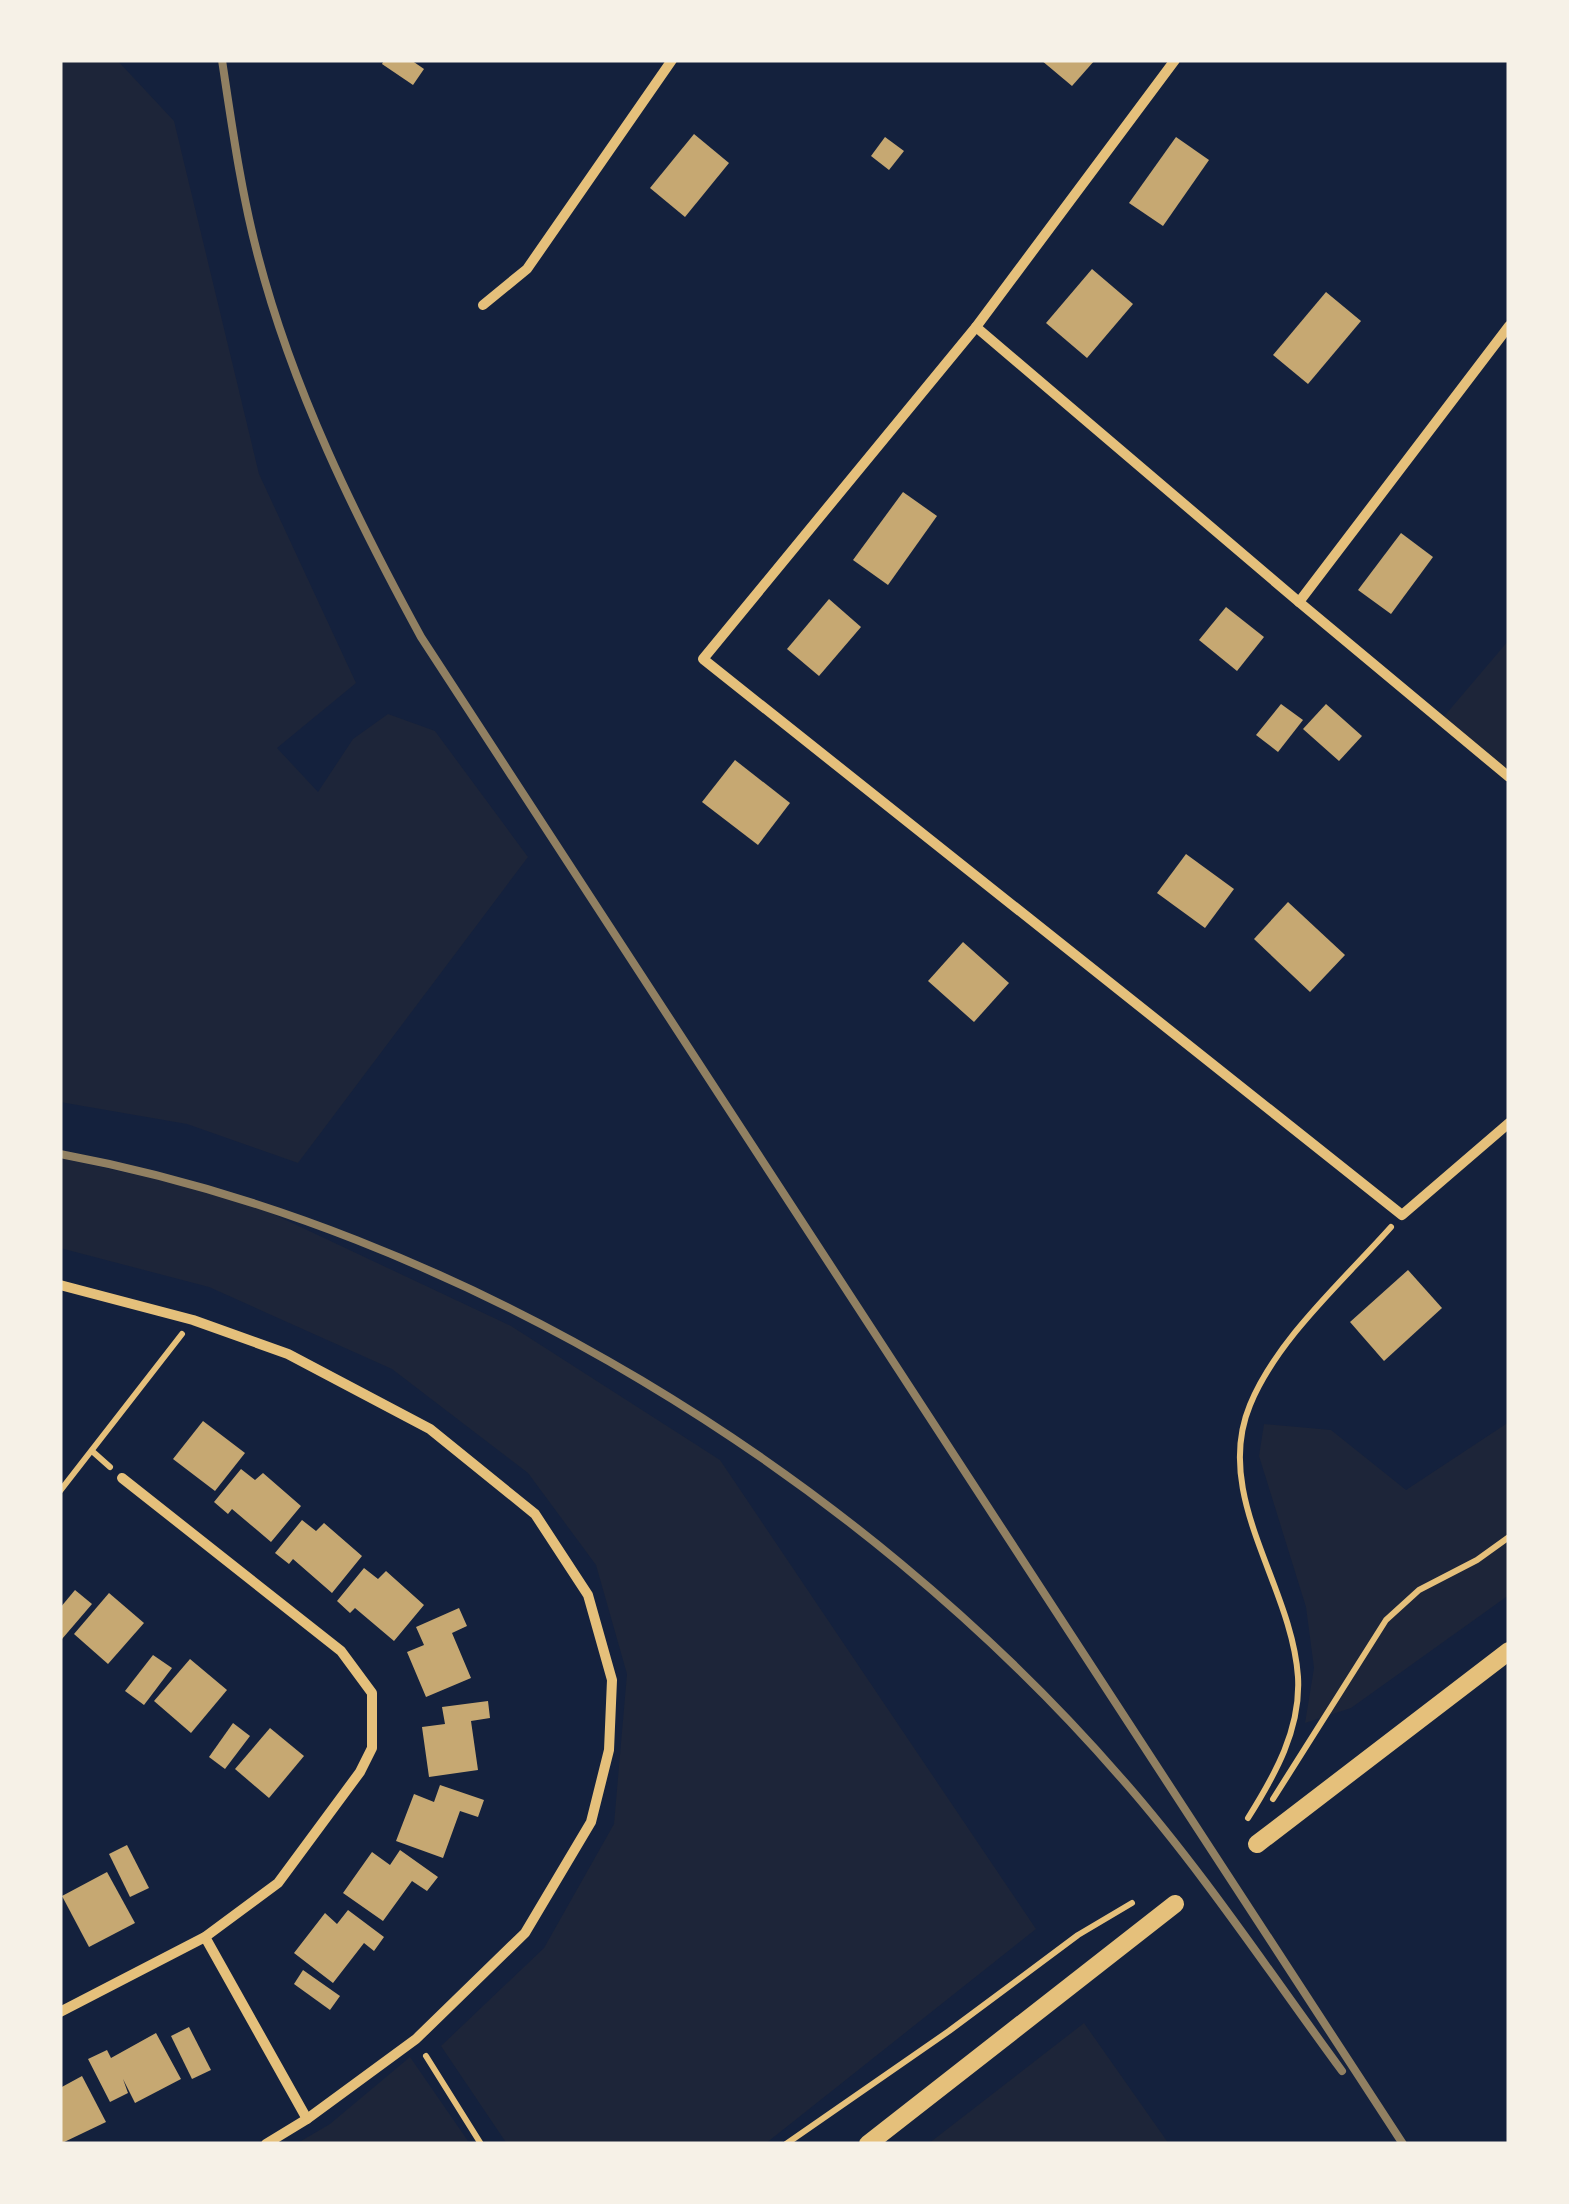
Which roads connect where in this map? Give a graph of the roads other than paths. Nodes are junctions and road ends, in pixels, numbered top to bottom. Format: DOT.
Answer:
graph roads {
  1 [pos="672,60"];
  2 [pos="1175,60"];
  3 [pos="483,304"];
  4 [pos="1509,326"];
  5 [pos="976,327"];
  6 [pos="1299,602"];
  7 [pos="1509,777"];
  8 [pos="1509,1123"];
  9 [pos="60,1285"];
  10 [pos="122,1478"];
  11 [pos="1509,1650"];
  12 [pos="1257,1844"];
  13 [pos="1175,1904"];
  14 [pos="205,1937"];
  15 [pos="60,2012"];
  16 [pos="306,2119"];
  17 [pos="266,2144"];
  18 [pos="868,2144"];
  1 -- 3 [label="street"];
  2 -- 5 [label="street"];
  4 -- 6 [label="street"];
  5 -- 6 [label="street"];
  5 -- 8 [label="street"];
  6 -- 7 [label="street"];
  9 -- 16 [label="street"];
  10 -- 14 [label="street"];
  11 -- 12 [label="street"];
  13 -- 18 [label="street"];
  14 -- 15 [label="street"];
  14 -- 16 [label="street"];
  16 -- 17 [label="street"];
}
